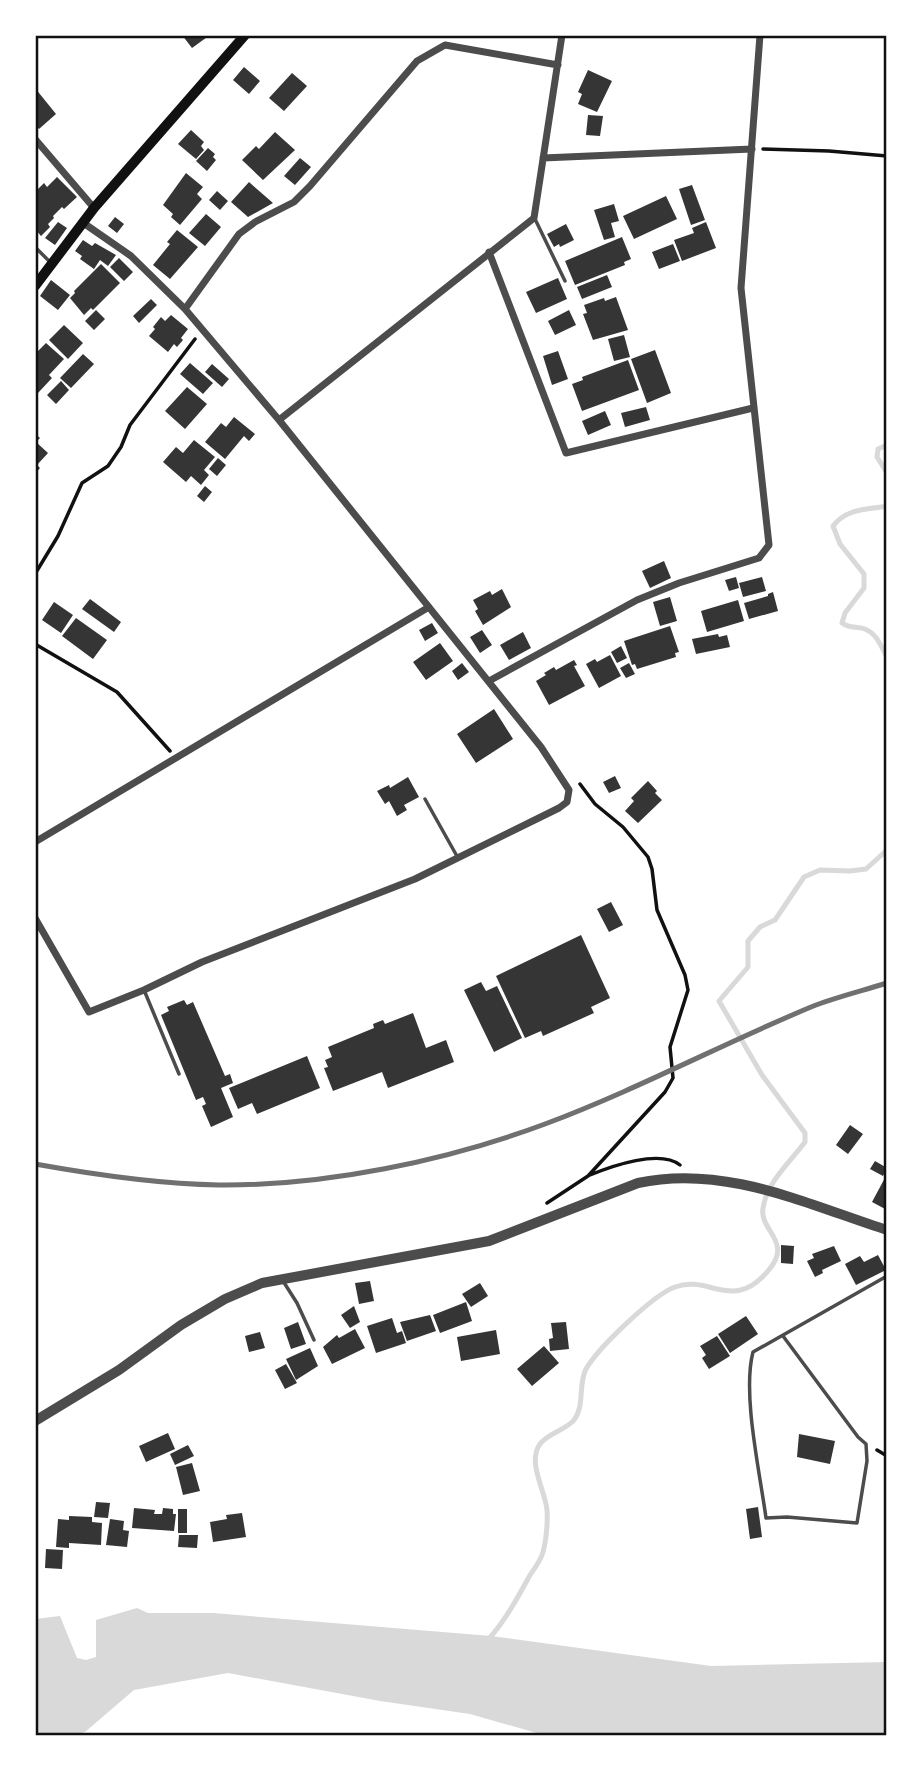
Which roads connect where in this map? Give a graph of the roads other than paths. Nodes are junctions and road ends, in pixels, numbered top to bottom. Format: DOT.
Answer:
graph roads {
  1 [pos="245,35"];
  2 [pos="562,35"];
  3 [pos="760,35"];
  4 [pos="558,65"];
  5 [pos="35,139"];
  6 [pos="752,149"];
  7 [pos="543,158"];
  8 [pos="93,208"];
  9 [pos="534,218"];
  10 [pos="82,222"];
  11 [pos="35,247"];
  12 [pos="489,252"];
  13 [pos="53,264"];
  14 [pos="565,281"];
  15 [pos="35,286"];
  16 [pos="185,310"];
  17 [pos="753,408"];
  18 [pos="279,420"];
  19 [pos="429,607"];
  20 [pos="489,681"];
  21 [pos="425,799"];
  22 [pos="35,842"];
  23 [pos="458,858"];
  24 [pos="35,918"];
  25 [pos="144,990"];
  26 [pos="179,1074"];
  27 [pos="887,1230"];
  28 [pos="887,1276"];
  29 [pos="282,1279"];
  30 [pos="783,1336"];
  31 [pos="314,1340"];
  32 [pos="35,1421"];
  1 -- 8 [label="main road"];
  2 -- 4 [label="street"];
  3 -- 6 [label="street"];
  4 -- 7 [label="street"];
  4 -- 16 [label="street"];
  5 -- 8 [label="street"];
  6 -- 7 [label="street"];
  6 -- 17 [label="street"];
  7 -- 9 [label="street"];
  8 -- 10 [label="main road"];
  9 -- 12 [label="street"];
  9 -- 14 [label="lane"];
  10 -- 13 [label="main road"];
  10 -- 16 [label="street"];
  11 -- 13 [label="lane"];
  12 -- 17 [label="street"];
  12 -- 18 [label="street"];
  13 -- 15 [label="main road"];
  16 -- 18 [label="street"];
  17 -- 20 [label="street"];
  18 -- 19 [label="street"];
  19 -- 20 [label="street"];
  19 -- 22 [label="street"];
  20 -- 23 [label="street"];
  21 -- 23 [label="lane"];
  23 -- 25 [label="street"];
  24 -- 25 [label="street"];
  25 -- 26 [label="lane"];
  27 -- 29 [label="street"];
  28 -- 30 [label="lane"];
  29 -- 31 [label="lane"];
  29 -- 32 [label="street"];
  30 -- 30 [label="lane"];
}
